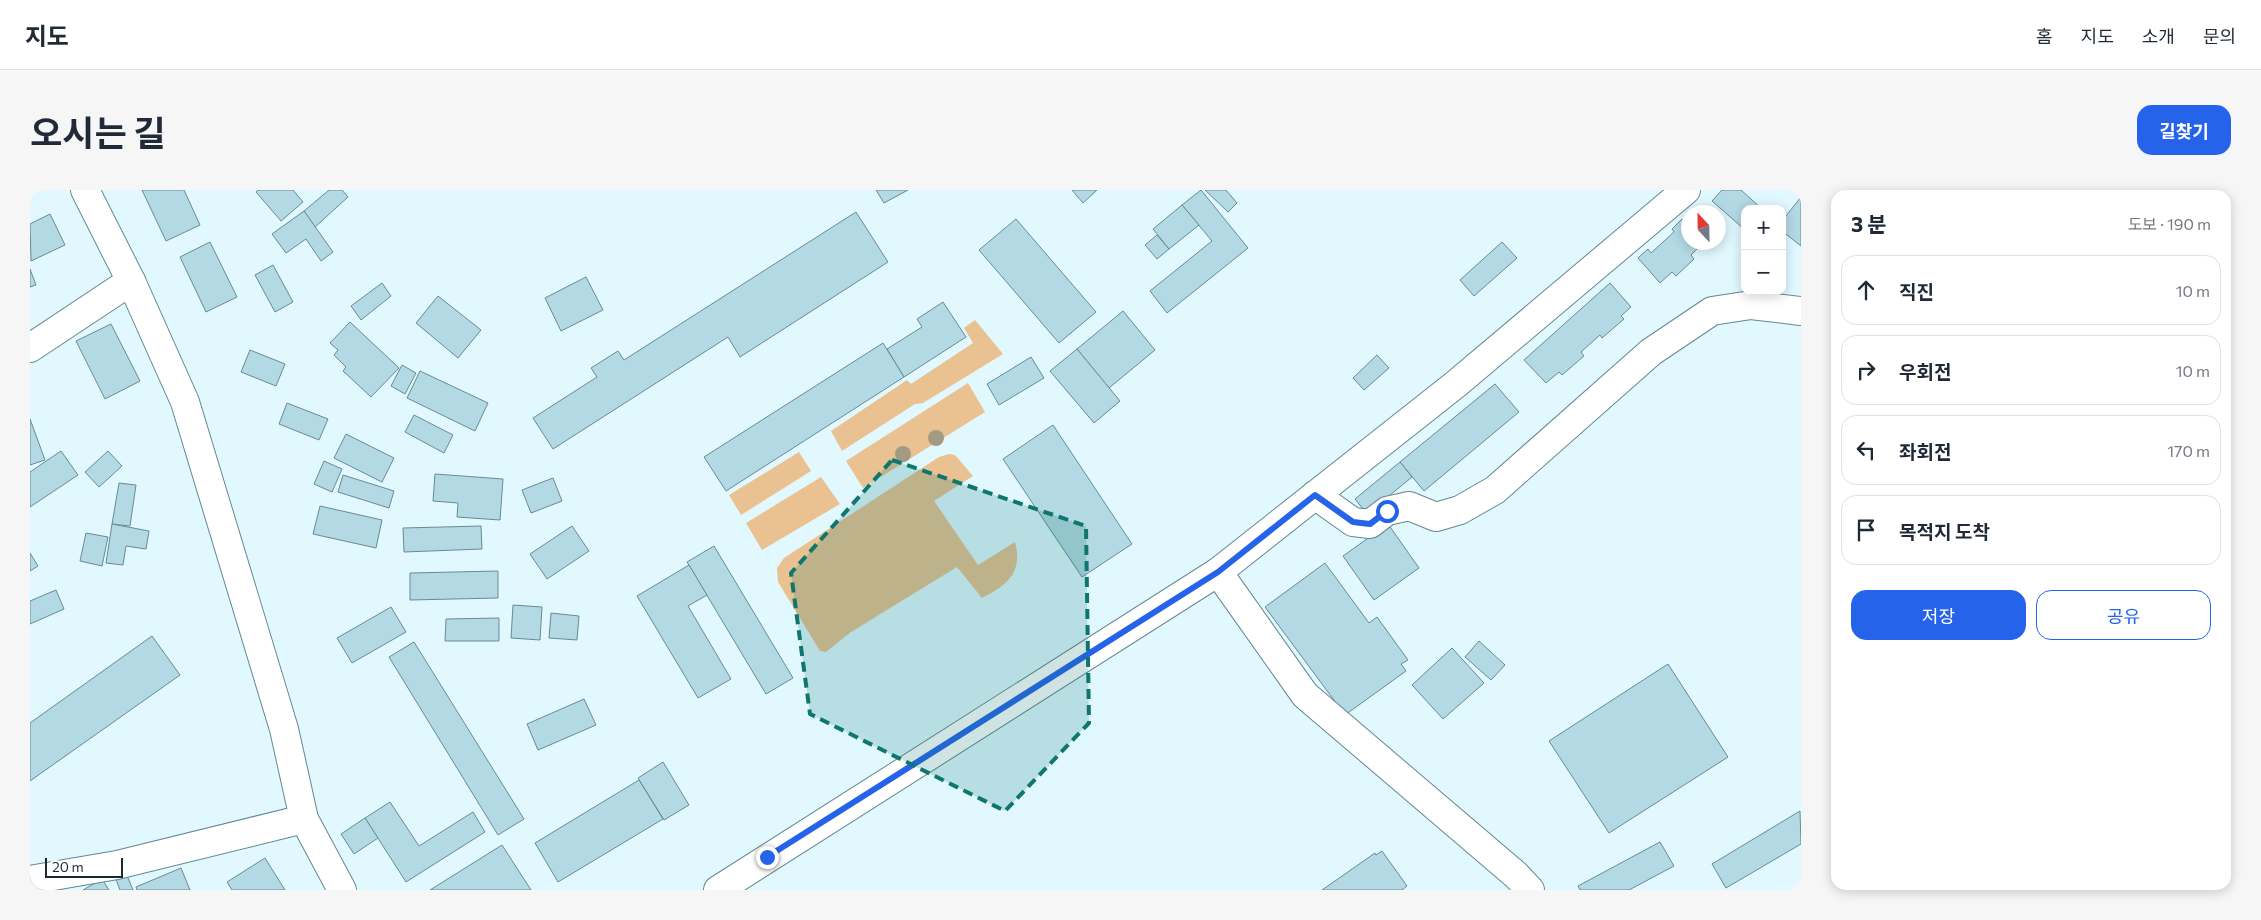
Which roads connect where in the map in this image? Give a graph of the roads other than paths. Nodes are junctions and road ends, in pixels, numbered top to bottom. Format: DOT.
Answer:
graph roads {
  1 [pos="85,190"];
  2 [pos="1686,190"];
  3 [pos="131,281"];
  4 [pos="1801,311"];
  5 [pos="30,348"];
  6 [pos="1315,495"];
  7 [pos="1218,572"];
  8 [pos="304,819"];
  9 [pos="30,880"];
  10 [pos="342,890"];
  11 [pos="718,890"];
  12 [pos="1530,890"];
  1 -- 3 [label="street"];
  2 -- 6 [label="street"];
  3 -- 5 [label="street"];
  3 -- 8 [label="street"];
  4 -- 6 [label="street"];
  6 -- 7 [label="street"];
  7 -- 11 [label="street"];
  7 -- 12 [label="street"];
  8 -- 9 [label="street"];
  8 -- 10 [label="street"];
}
